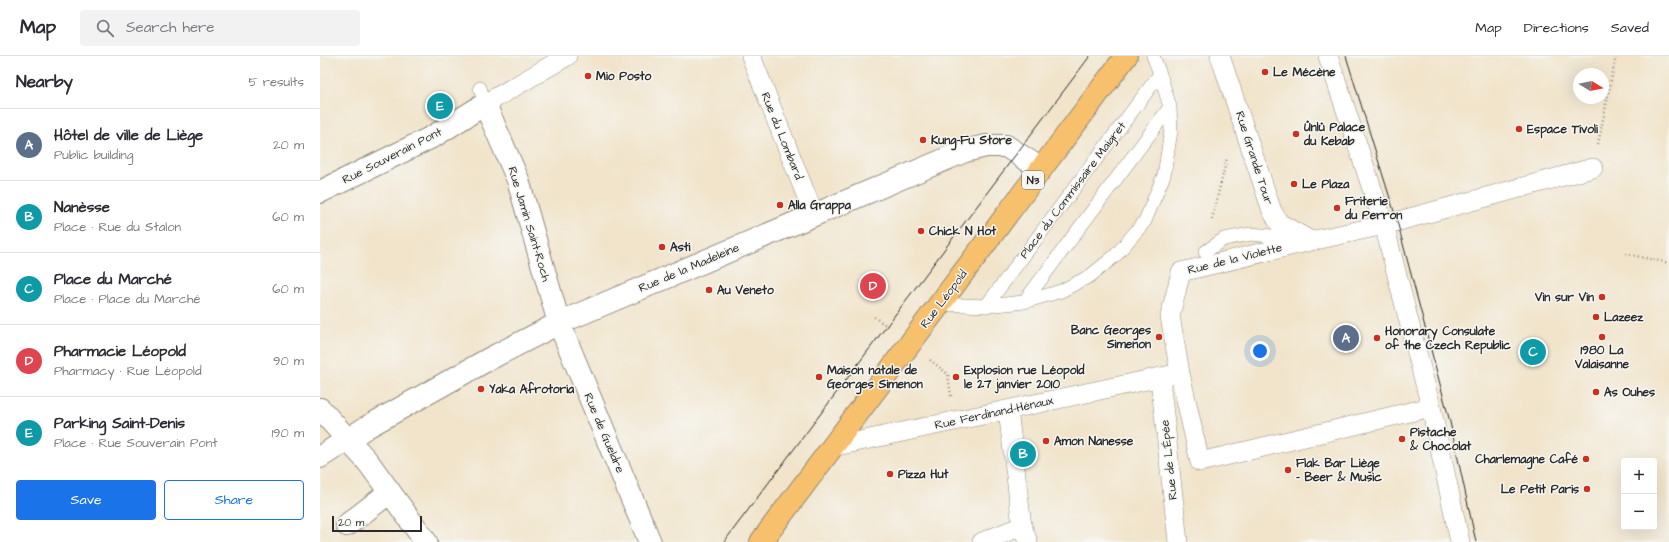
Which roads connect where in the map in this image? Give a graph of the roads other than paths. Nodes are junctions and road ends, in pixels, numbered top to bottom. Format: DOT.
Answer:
graph roads {
  1 [pos="567,56"];
  2 [pos="751,56"];
  3 [pos="1126,56"];
  4 [pos="1153,56"];
  5 [pos="1220,56"];
  6 [pos="1328,56"];
  7 [pos="1160,74"];
  8 [pos="482,96"];
  9 [pos="1170,107"];
  10 [pos="1593,168"];
  11 [pos="1041,169"];
  12 [pos="320,192"];
  13 [pos="814,215"];
  14 [pos="1384,225"];
  15 [pos="1311,241"];
  16 [pos="1205,252"];
  17 [pos="1024,302"];
  18 [pos="940,304"];
  19 [pos="986,306"];
  20 [pos="559,323"];
  21 [pos="1180,373"];
  22 [pos="1160,378"];
  23 [pos="1431,407"];
  24 [pos="320,409"];
  25 [pos="1008,410"];
  26 [pos="347,439"];
  27 [pos="832,447"];
  28 [pos="320,457"];
  29 [pos="1200,462"];
  30 [pos="1170,468"];
  31 [pos="390,492"];
  32 [pos="347,525"];
  33 [pos="1025,534"];
  34 [pos="766,540"];
  35 [pos="426,542"];
  36 [pos="650,542"];
  37 [pos="982,542"];
  38 [pos="1178,542"];
  39 [pos="1460,542"];
  1 -- 8 [label="street, Rue Souverain Pont"];
  2 -- 13 [label="street, Rue du Lombard"];
  3 -- 11 [label="main road, Rue Léopold / N3"];
  4 -- 7 [label="lane"];
  5 -- 15 [label="street, Rue Grande Tour"];
  6 -- 14 [label="street"];
  7 -- 9 [label="lane"];
  7 -- 19 [label="lane, Place du Commissaire Maigret"];
  8 -- 12 [label="street, Rue Souverain Pont"];
  8 -- 20 [label="street, Rue Jamin Saint-Roch"];
  9 -- 17 [label="lane"];
  9 -- 17 [label="lane"];
  10 -- 14 [label="street, Rue de la Violette"];
  11 -- 13 [label="street, Rue de la Madeleine"];
  11 -- 18 [label="main road, Rue Léopold / N3"];
  13 -- 20 [label="street, Rue de la Madeleine"];
  14 -- 15 [label="street, Rue de la Violette"];
  14 -- 23 [label="street"];
  15 -- 16 [label="lane"];
  15 -- 21 [label="street, Rue de la Violette"];
  17 -- 19 [label="lane"];
  18 -- 19 [label="lane"];
  18 -- 27 [label="main road, Rue Léopold / N3"];
  20 -- 26 [label="street, Rue de la Madeleine"];
  20 -- 36 [label="street, Rue de Gueldre"];
  21 -- 22 [label="street, Rue Ferdinand-Hénaux"];
  21 -- 29 [label="street, Rue de la Violette"];
  22 -- 25 [label="street, Rue Ferdinand-Hénaux"];
  22 -- 30 [label="street, Rue de L'Épée"];
  23 -- 29 [label="street"];
  23 -- 39 [label="street"];
  24 -- 26 [label="street"];
  25 -- 27 [label="street, Rue Ferdinand-Hénaux"];
  25 -- 33 [label="street"];
  26 -- 28 [label="street, Rue de la Madeleine"];
  26 -- 31 [label="street"];
  27 -- 34 [label="main road, Rue Léopold / N3"];
  29 -- 30 [label="street"];
  30 -- 38 [label="street, Rue de L'Épée"];
  31 -- 32 [label="street"];
  31 -- 35 [label="street"];
  33 -- 37 [label="street"];
}
